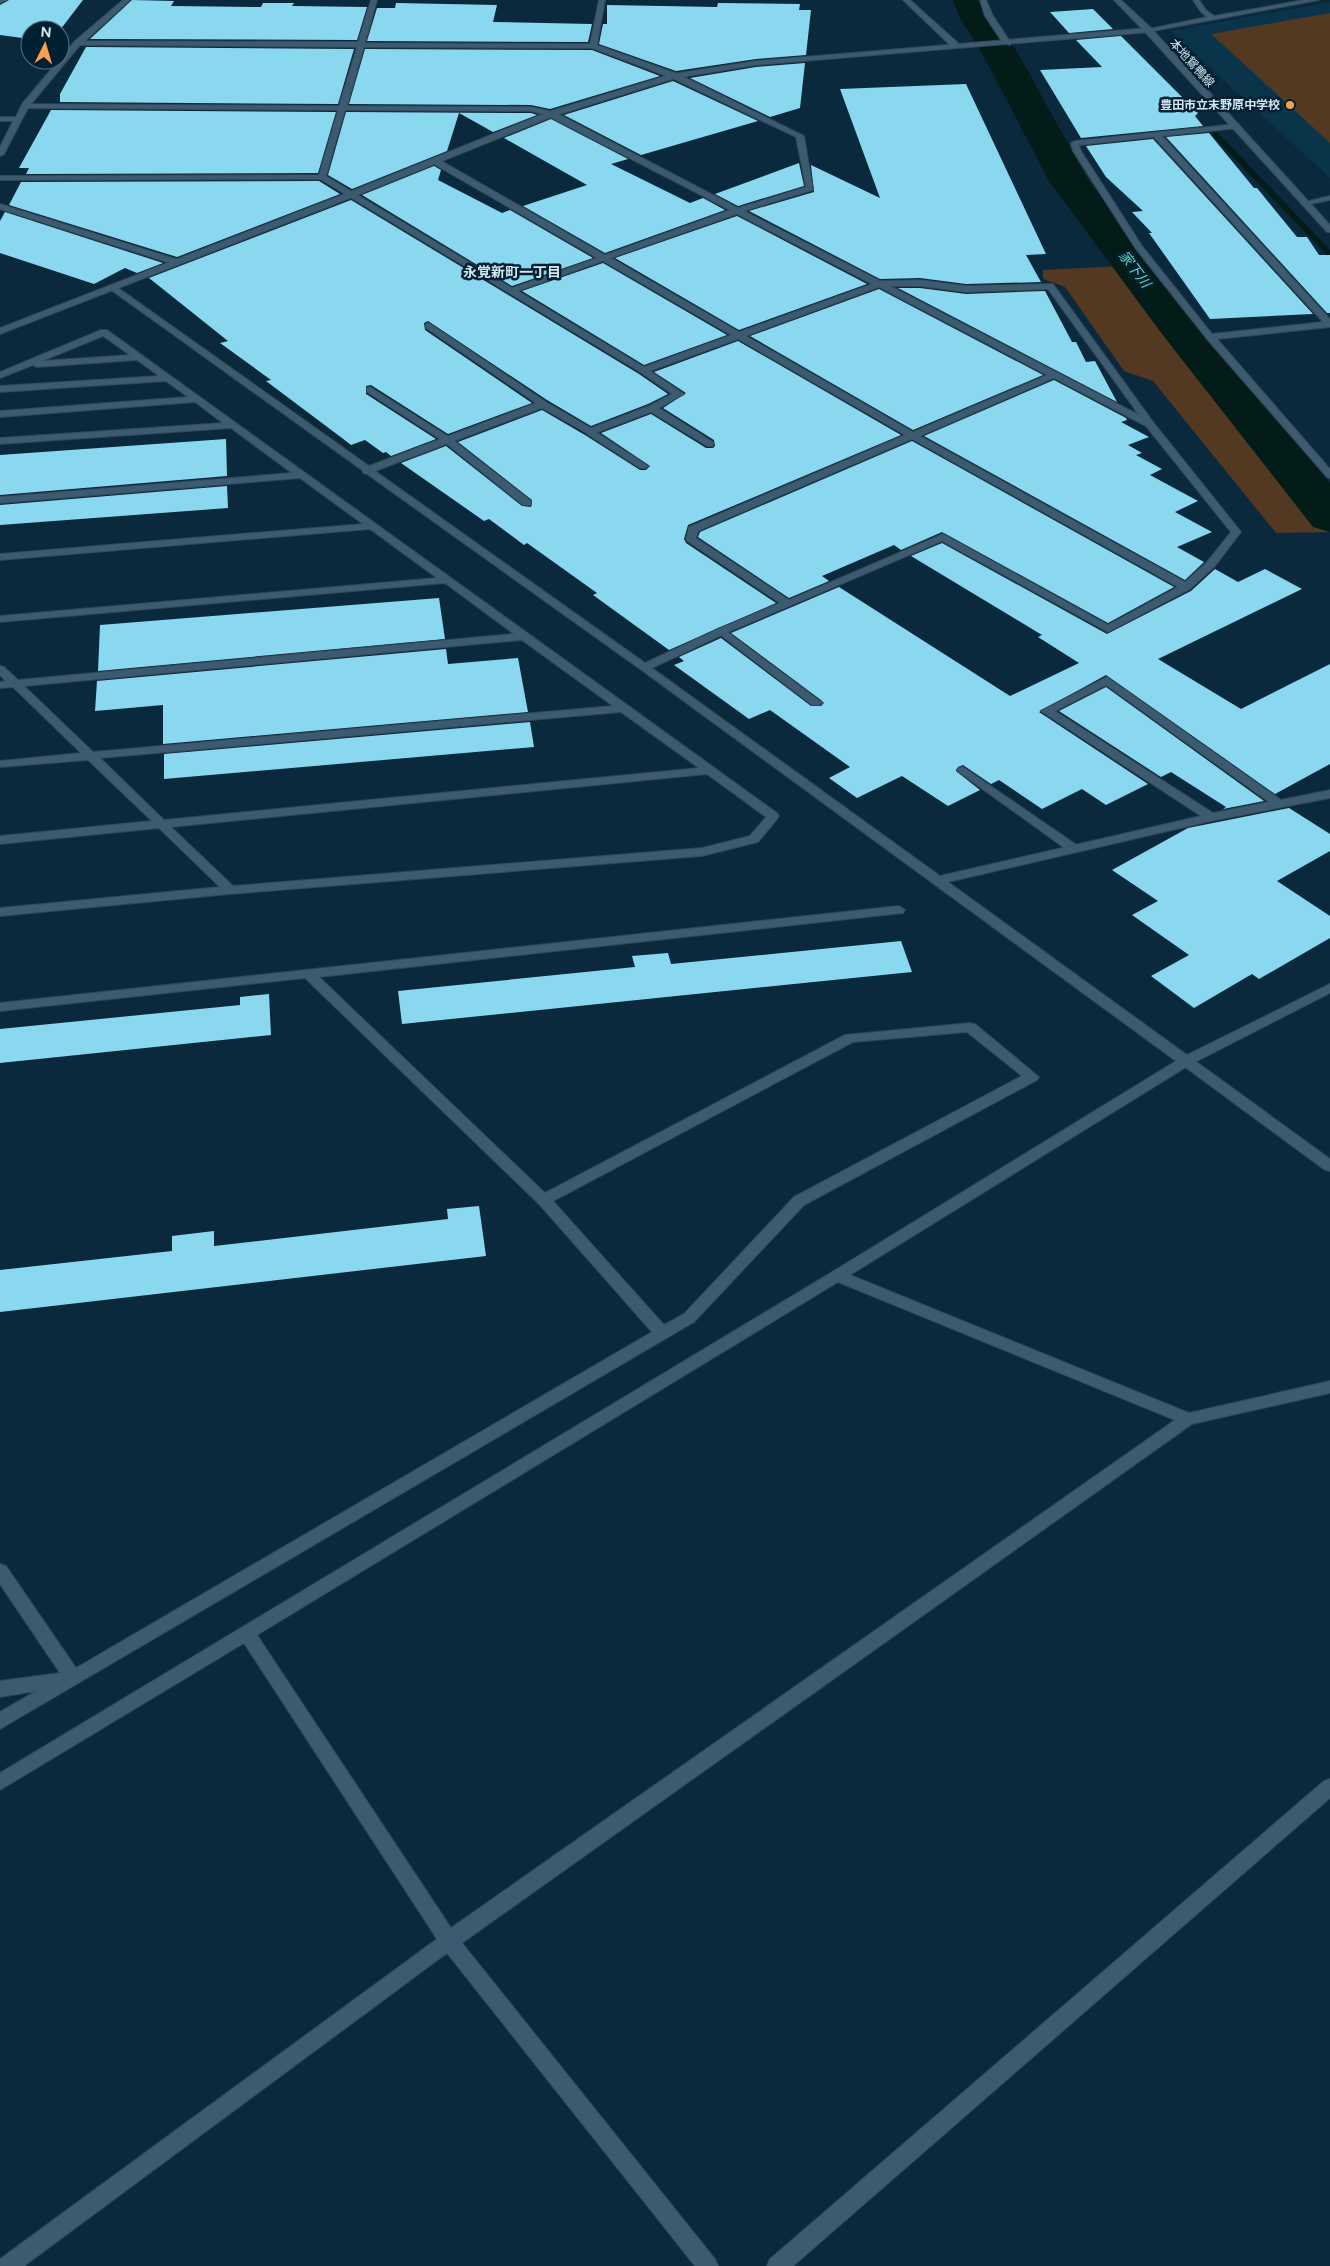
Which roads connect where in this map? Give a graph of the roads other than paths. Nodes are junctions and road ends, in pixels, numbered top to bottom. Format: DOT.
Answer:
graph roads {
  1 [pos="4,0"];
  2 [pos="127,0"];
  3 [pos="374,0"];
  4 [pos="602,0"];
  5 [pos="906,0"];
  6 [pos="983,0"];
  7 [pos="1117,0"];
  8 [pos="1196,0"];
  9 [pos="1316,0"];
  10 [pos="0,1"];
  11 [pos="1213,19"];
  12 [pos="1148,30"];
  13 [pos="78,43"];
  14 [pos="1007,43"];
  15 [pos="362,44"];
  16 [pos="955,45"];
  17 [pos="593,46"];
  18 [pos="675,76"];
  19 [pos="25,106"];
  20 [pos="342,108"];
  21 [pos="550,114"];
  22 [pos="0,119"];
  23 [pos="18,119"];
  24 [pos="1236,126"];
  25 [pos="1156,134"];
  26 [pos="0,154"];
  27 [pos="435,161"];
  28 [pos="322,177"];
  29 [pos="0,178"];
  30 [pos="350,195"];
  31 [pos="1330,198"];
  32 [pos="1305,203"];
  33 [pos="0,206"];
  34 [pos="739,210"];
  35 [pos="1330,230"];
  36 [pos="604,258"];
  37 [pos="176,262"];
  38 [pos="880,284"];
  39 [pos="111,287"];
  40 [pos="511,291"];
  41 [pos="1330,324"];
  42 [pos="429,326"];
  43 [pos="0,331"];
  44 [pos="738,335"];
  45 [pos="1210,337"];
  46 [pos="139,357"];
  47 [pos="26,364"];
  48 [pos="643,370"];
  49 [pos="0,375"];
  50 [pos="1054,375"];
  51 [pos="167,378"];
  52 [pos="0,389"];
  53 [pos="370,390"];
  54 [pos="197,399"];
  55 [pos="544,404"];
  56 [pos="652,408"];
  57 [pos="0,414"];
  58 [pos="1150,424"];
  59 [pos="233,425"];
  60 [pos="590,432"];
  61 [pos="914,436"];
  62 [pos="446,440"];
  63 [pos="0,441"];
  64 [pos="710,444"];
  65 [pos="643,466"];
  66 [pos="366,471"];
  67 [pos="303,475"];
  68 [pos="1330,475"];
  69 [pos="0,500"];
  70 [pos="526,503"];
  71 [pos="372,526"];
  72 [pos="0,557"];
  73 [pos="448,580"];
  74 [pos="1186,587"];
  75 [pos="788,604"];
  76 [pos="0,619"];
  77 [pos="722,631"];
  78 [pos="525,636"];
  79 [pos="644,667"];
  80 [pos="0,669"];
  81 [pos="14,684"];
  82 [pos="0,685"];
  83 [pos="816,703"];
  84 [pos="624,708"];
  85 [pos="90,756"];
  86 [pos="0,764"];
  87 [pos="710,770"];
  88 [pos="963,770"];
  89 [pos="1330,794"];
  90 [pos="1281,804"];
  91 [pos="1211,817"];
  92 [pos="162,825"];
  93 [pos="0,840"];
  94 [pos="1074,849"];
  95 [pos="939,880"];
  96 [pos="230,890"];
  97 [pos="899,910"];
  98 [pos="0,912"];
  99 [pos="308,974"];
  100 [pos="1330,988"];
  101 [pos="0,1008"];
  102 [pos="1186,1061"];
  103 [pos="1330,1166"];
  104 [pos="544,1200"];
  105 [pos="837,1276"];
  106 [pos="662,1333"];
  107 [pos="1330,1387"];
  108 [pos="1188,1419"];
  109 [pos="0,1571"];
  110 [pos="246,1633"];
  111 [pos="72,1678"];
  112 [pos="0,1688"];
  113 [pos="0,1721"];
  114 [pos="0,1782"];
  115 [pos="1330,1787"];
  116 [pos="449,1941"];
  117 [pos="7,2266"];
  118 [pos="708,2266"];
  119 [pos="777,2266"];
  1 -- 10 [label="street"];
  2 -- 13 [label="street"];
  3 -- 15 [label="street"];
  4 -- 17 [label="street"];
  5 -- 16 [label="street"];
  6 -- 14 [label="street"];
  7 -- 12 [label="street, 本地鴛鴨線"];
  8 -- 11 [label="street"];
  9 -- 11 [label="street"];
  11 -- 12 [label="street"];
  12 -- 14 [label="street"];
  12 -- 24 [label="street, 本地鴛鴨線"];
  13 -- 15 [label="street"];
  13 -- 19 [label="street"];
  14 -- 16 [label="street"];
  15 -- 17 [label="street"];
  15 -- 20 [label="street"];
  16 -- 18 [label="street"];
  17 -- 18 [label="street"];
  18 -- 21 [label="street"];
  18 -- 34 [label="street"];
  19 -- 20 [label="street"];
  19 -- 23 [label="street"];
  20 -- 21 [label="street"];
  20 -- 28 [label="street"];
  21 -- 27 [label="street"];
  21 -- 34 [label="street"];
  22 -- 23 [label="street"];
  23 -- 26 [label="street"];
  24 -- 25 [label="street"];
  24 -- 32 [label="street, 本地鴛鴨線"];
  25 -- 41 [label="street"];
  25 -- 45 [label="street"];
  27 -- 30 [label="street"];
  27 -- 36 [label="street"];
  28 -- 29 [label="street"];
  28 -- 30 [label="street"];
  30 -- 37 [label="street"];
  30 -- 40 [label="street"];
  31 -- 32 [label="street"];
  32 -- 35 [label="street, 本地鴛鴨線"];
  33 -- 37 [label="street"];
  34 -- 36 [label="street"];
  34 -- 38 [label="street"];
  36 -- 40 [label="street"];
  36 -- 44 [label="street"];
  37 -- 39 [label="street"];
  38 -- 44 [label="street"];
  38 -- 50 [label="street"];
  38 -- 58 [label="street"];
  39 -- 43 [label="street"];
  39 -- 66 [label="street"];
  40 -- 48 [label="street"];
  41 -- 45 [label="street"];
  42 -- 55 [label="street"];
  44 -- 48 [label="street"];
  44 -- 61 [label="street"];
  45 -- 68 [label="street"];
  46 -- 47 [label="street"];
  46 -- 47 [label="street"];
  46 -- 51 [label="street"];
  47 -- 49 [label="street"];
  48 -- 56 [label="street"];
  50 -- 58 [label="street"];
  50 -- 61 [label="street"];
  51 -- 52 [label="street"];
  51 -- 54 [label="street"];
  53 -- 62 [label="street"];
  54 -- 57 [label="street"];
  54 -- 59 [label="street"];
  55 -- 60 [label="street"];
  55 -- 62 [label="street"];
  56 -- 60 [label="street"];
  56 -- 64 [label="street"];
  58 -- 74 [label="street"];
  59 -- 63 [label="street"];
  59 -- 67 [label="street"];
  60 -- 65 [label="street"];
  61 -- 74 [label="street"];
  61 -- 75 [label="street"];
  62 -- 66 [label="street"];
  62 -- 70 [label="street"];
  66 -- 79 [label="street"];
  67 -- 69 [label="street"];
  67 -- 71 [label="street"];
  71 -- 72 [label="street"];
  71 -- 73 [label="street"];
  73 -- 76 [label="street"];
  73 -- 78 [label="street"];
  74 -- 75 [label="street"];
  75 -- 77 [label="street"];
  77 -- 79 [label="street"];
  77 -- 83 [label="street"];
  78 -- 81 [label="street"];
  78 -- 84 [label="street"];
  79 -- 95 [label="street"];
  80 -- 81 [label="street"];
  81 -- 82 [label="street"];
  81 -- 85 [label="street"];
  84 -- 85 [label="street"];
  84 -- 87 [label="street"];
  85 -- 86 [label="street"];
  85 -- 92 [label="street"];
  87 -- 92 [label="street"];
  87 -- 96 [label="street"];
  88 -- 94 [label="street"];
  89 -- 90 [label="street"];
  90 -- 91 [label="street"];
  90 -- 91 [label="street"];
  91 -- 94 [label="street"];
  92 -- 93 [label="street"];
  92 -- 96 [label="street"];
  94 -- 95 [label="street"];
  95 -- 102 [label="street"];
  96 -- 98 [label="street"];
  97 -- 99 [label="street"];
  99 -- 101 [label="street"];
  99 -- 104 [label="street"];
  100 -- 102 [label="street"];
  102 -- 103 [label="street"];
  102 -- 105 [label="street"];
  104 -- 106 [label="street"];
  104 -- 106 [label="street"];
  105 -- 108 [label="street"];
  105 -- 110 [label="street"];
  106 -- 111 [label="street"];
  107 -- 108 [label="street"];
  108 -- 116 [label="street"];
  109 -- 111 [label="street"];
  110 -- 114 [label="street"];
  110 -- 116 [label="street"];
  111 -- 112 [label="street"];
  111 -- 113 [label="street"];
  115 -- 119 [label="street"];
  116 -- 117 [label="street"];
  116 -- 118 [label="street"];
}
